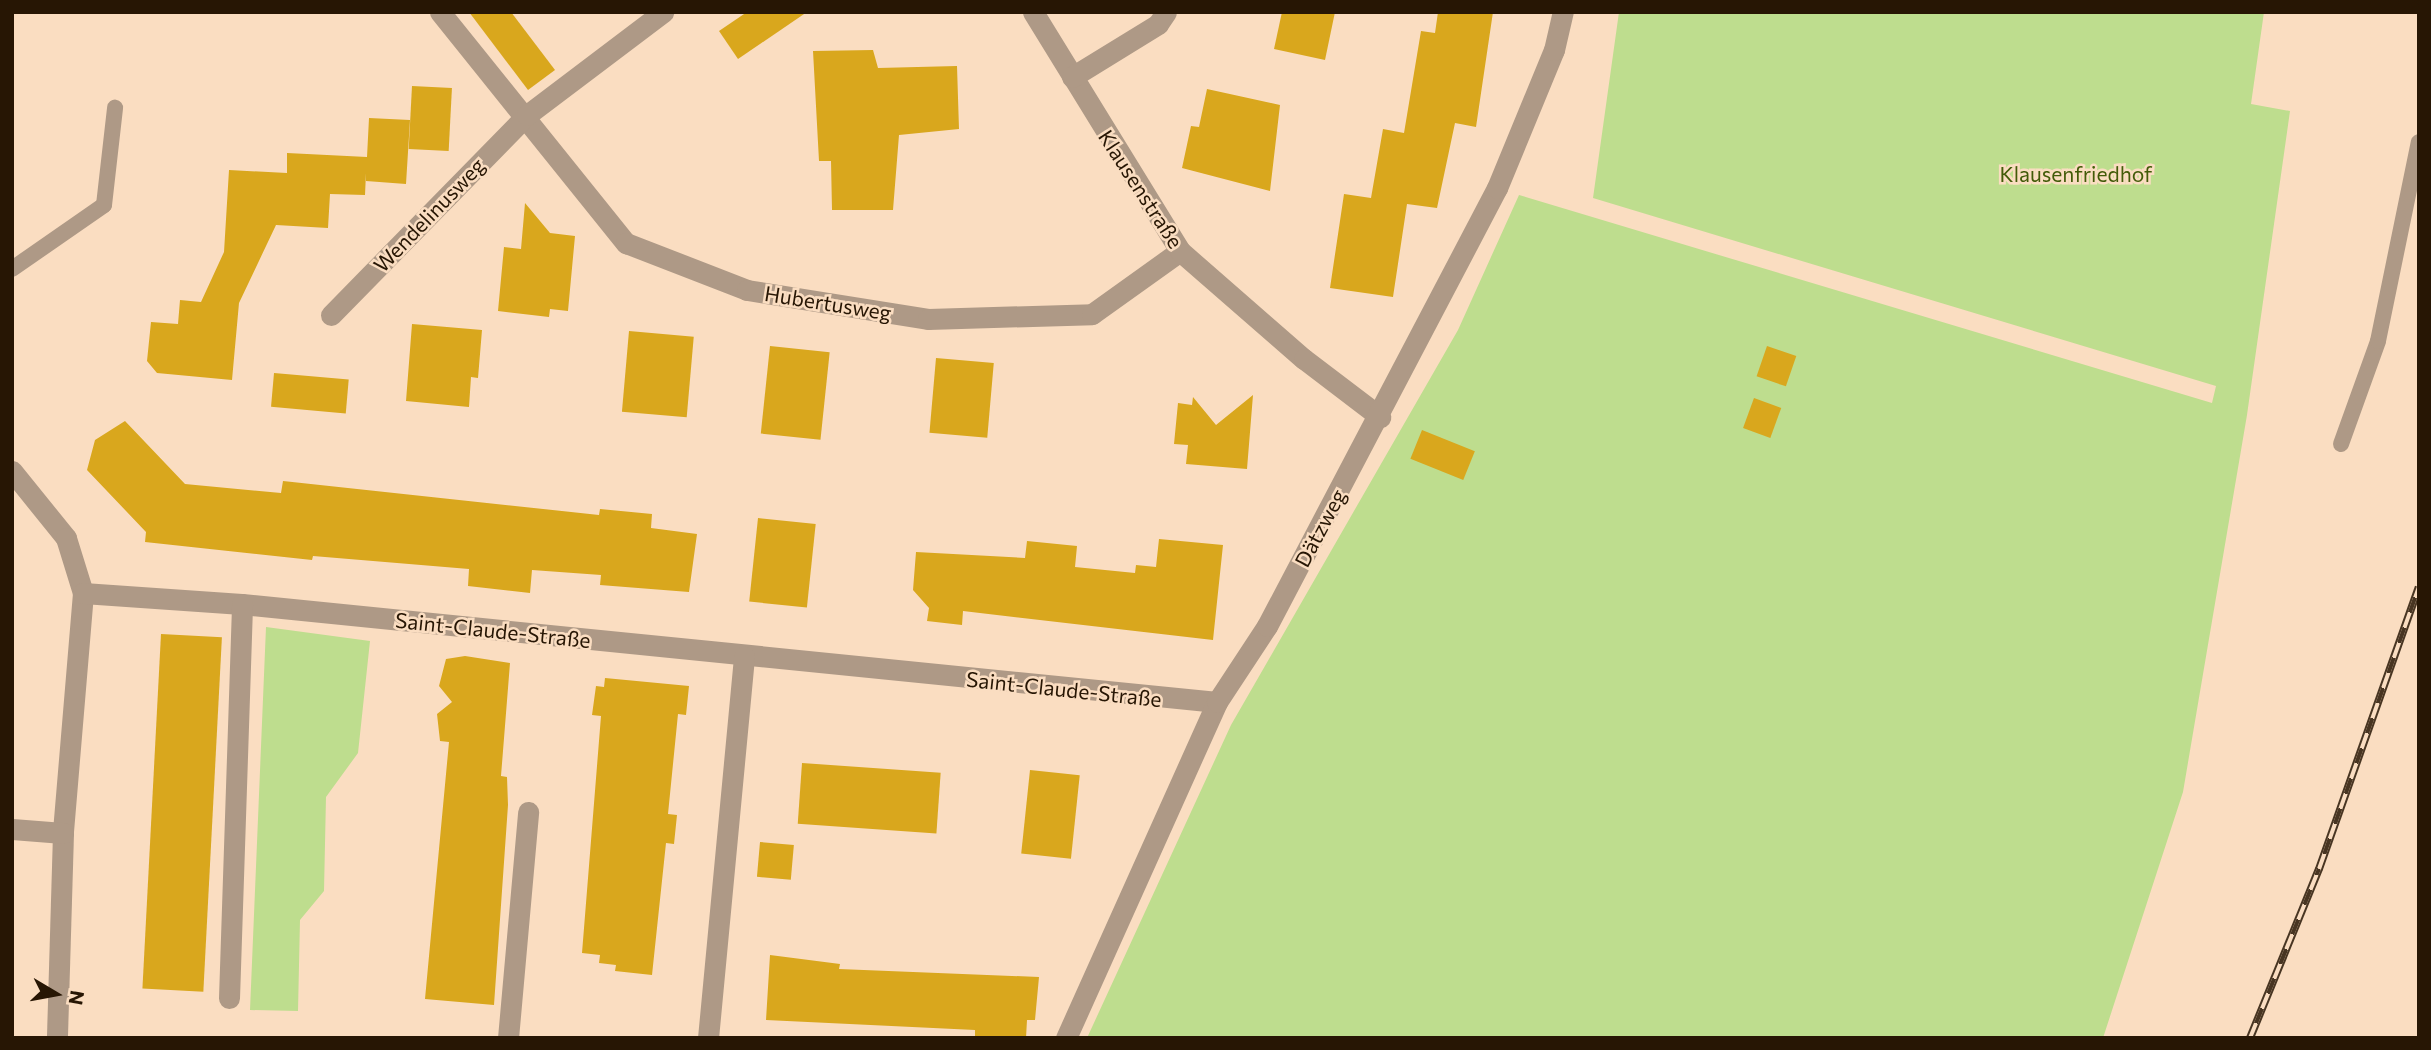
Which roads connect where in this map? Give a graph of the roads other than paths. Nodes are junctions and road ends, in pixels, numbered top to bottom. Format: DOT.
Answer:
graph roads {
  1 [pos="440,12"];
  2 [pos="663,12"];
  3 [pos="1033,12"];
  4 [pos="1166,12"];
  5 [pos="1563,12"];
  6 [pos="1072,78"];
  7 [pos="115,108"];
  8 [pos="527,115"];
  9 [pos="2419,142"];
  10 [pos="1180,251"];
  11 [pos="12,269"];
  12 [pos="331,316"];
  13 [pos="1380,417"];
  14 [pos="2341,444"];
  15 [pos="16,481"];
  16 [pos="83,593"];
  17 [pos="242,604"];
  18 [pos="744,657"];
  19 [pos="1217,702"];
  20 [pos="528,812"];
  21 [pos="12,829"];
  22 [pos="63,833"];
  23 [pos="229,998"];
  24 [pos="57,1038"];
  25 [pos="508,1038"];
  26 [pos="708,1038"];
  27 [pos="1066,1038"];
  1 -- 8 [label="street"];
  2 -- 8 [label="street, Wendelinusweg"];
  3 -- 6 [label="street, Klausenstraße"];
  4 -- 6 [label="street"];
  5 -- 13 [label="street, Dätzweg"];
  6 -- 10 [label="street, Klausenstraße"];
  7 -- 11 [label="lane"];
  8 -- 10 [label="street, Hubertusweg"];
  8 -- 12 [label="street, Wendelinusweg"];
  9 -- 14 [label="lane"];
  10 -- 13 [label="street, Klausenstraße"];
  13 -- 19 [label="street, Dätzweg"];
  15 -- 16 [label="street"];
  16 -- 17 [label="street, Saint-Claude-Straße"];
  16 -- 22 [label="street"];
  17 -- 18 [label="street, Saint-Claude-Straße"];
  17 -- 23 [label="street"];
  18 -- 19 [label="street, Saint-Claude-Straße"];
  18 -- 26 [label="street"];
  19 -- 27 [label="street, Dätzweg"];
  20 -- 25 [label="street"];
  21 -- 22 [label="street"];
  22 -- 24 [label="street"];
}
